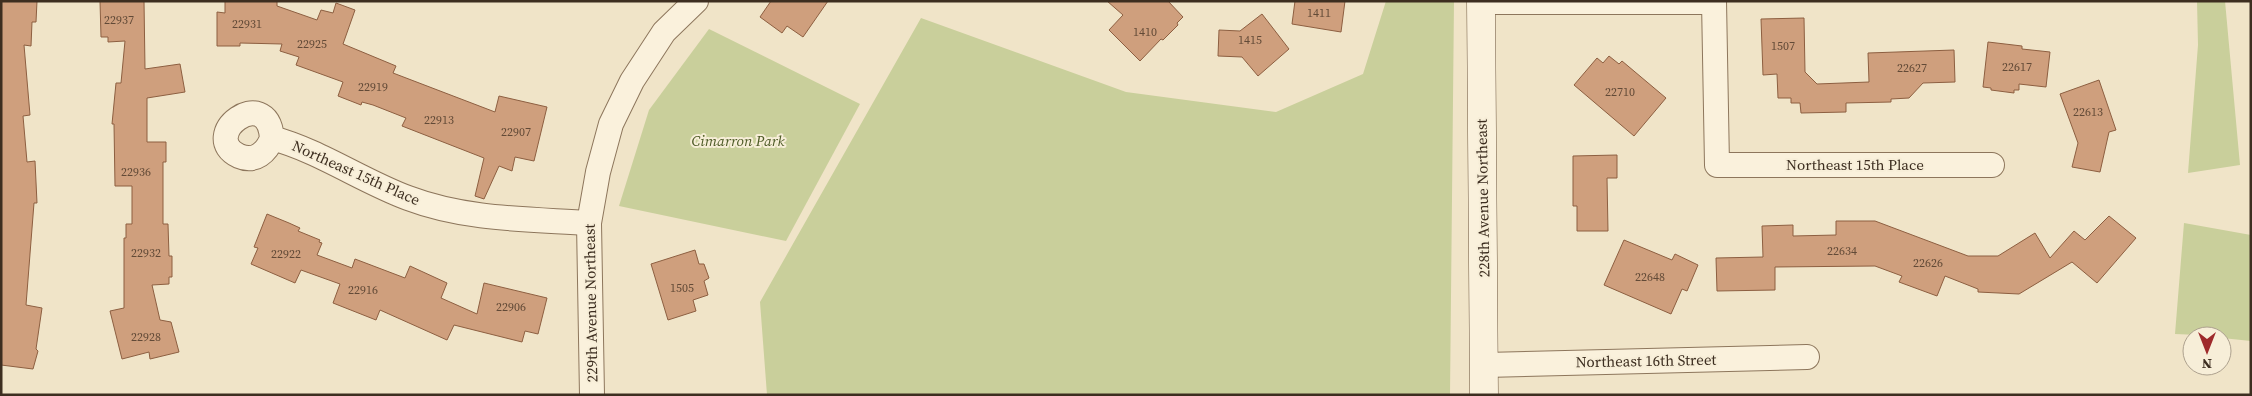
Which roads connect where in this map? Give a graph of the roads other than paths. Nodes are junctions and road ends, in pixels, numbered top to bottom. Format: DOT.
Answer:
graph roads {
  1 [pos="696,1"];
  2 [pos="1481,2"];
  3 [pos="1714,2"];
  4 [pos="272,138"];
  5 [pos="1992,165"];
  6 [pos="589,223"];
  7 [pos="1807,357"];
  8 [pos="1486,365"];
  9 [pos="592,395"];
  10 [pos="1484,395"];
  1 -- 6 [label="street, 229th Avenue Northeast"];
  2 -- 3 [label="street"];
  2 -- 8 [label="main road, 228th Avenue Northeast"];
  3 -- 5 [label="street, Northeast 15th Place"];
  4 -- 6 [label="street, Northeast 15th Place"];
  6 -- 9 [label="street, 229th Avenue Northeast"];
  7 -- 8 [label="street, Northeast 16th Street"];
  8 -- 10 [label="main road, 228th Avenue Northeast"];
}
